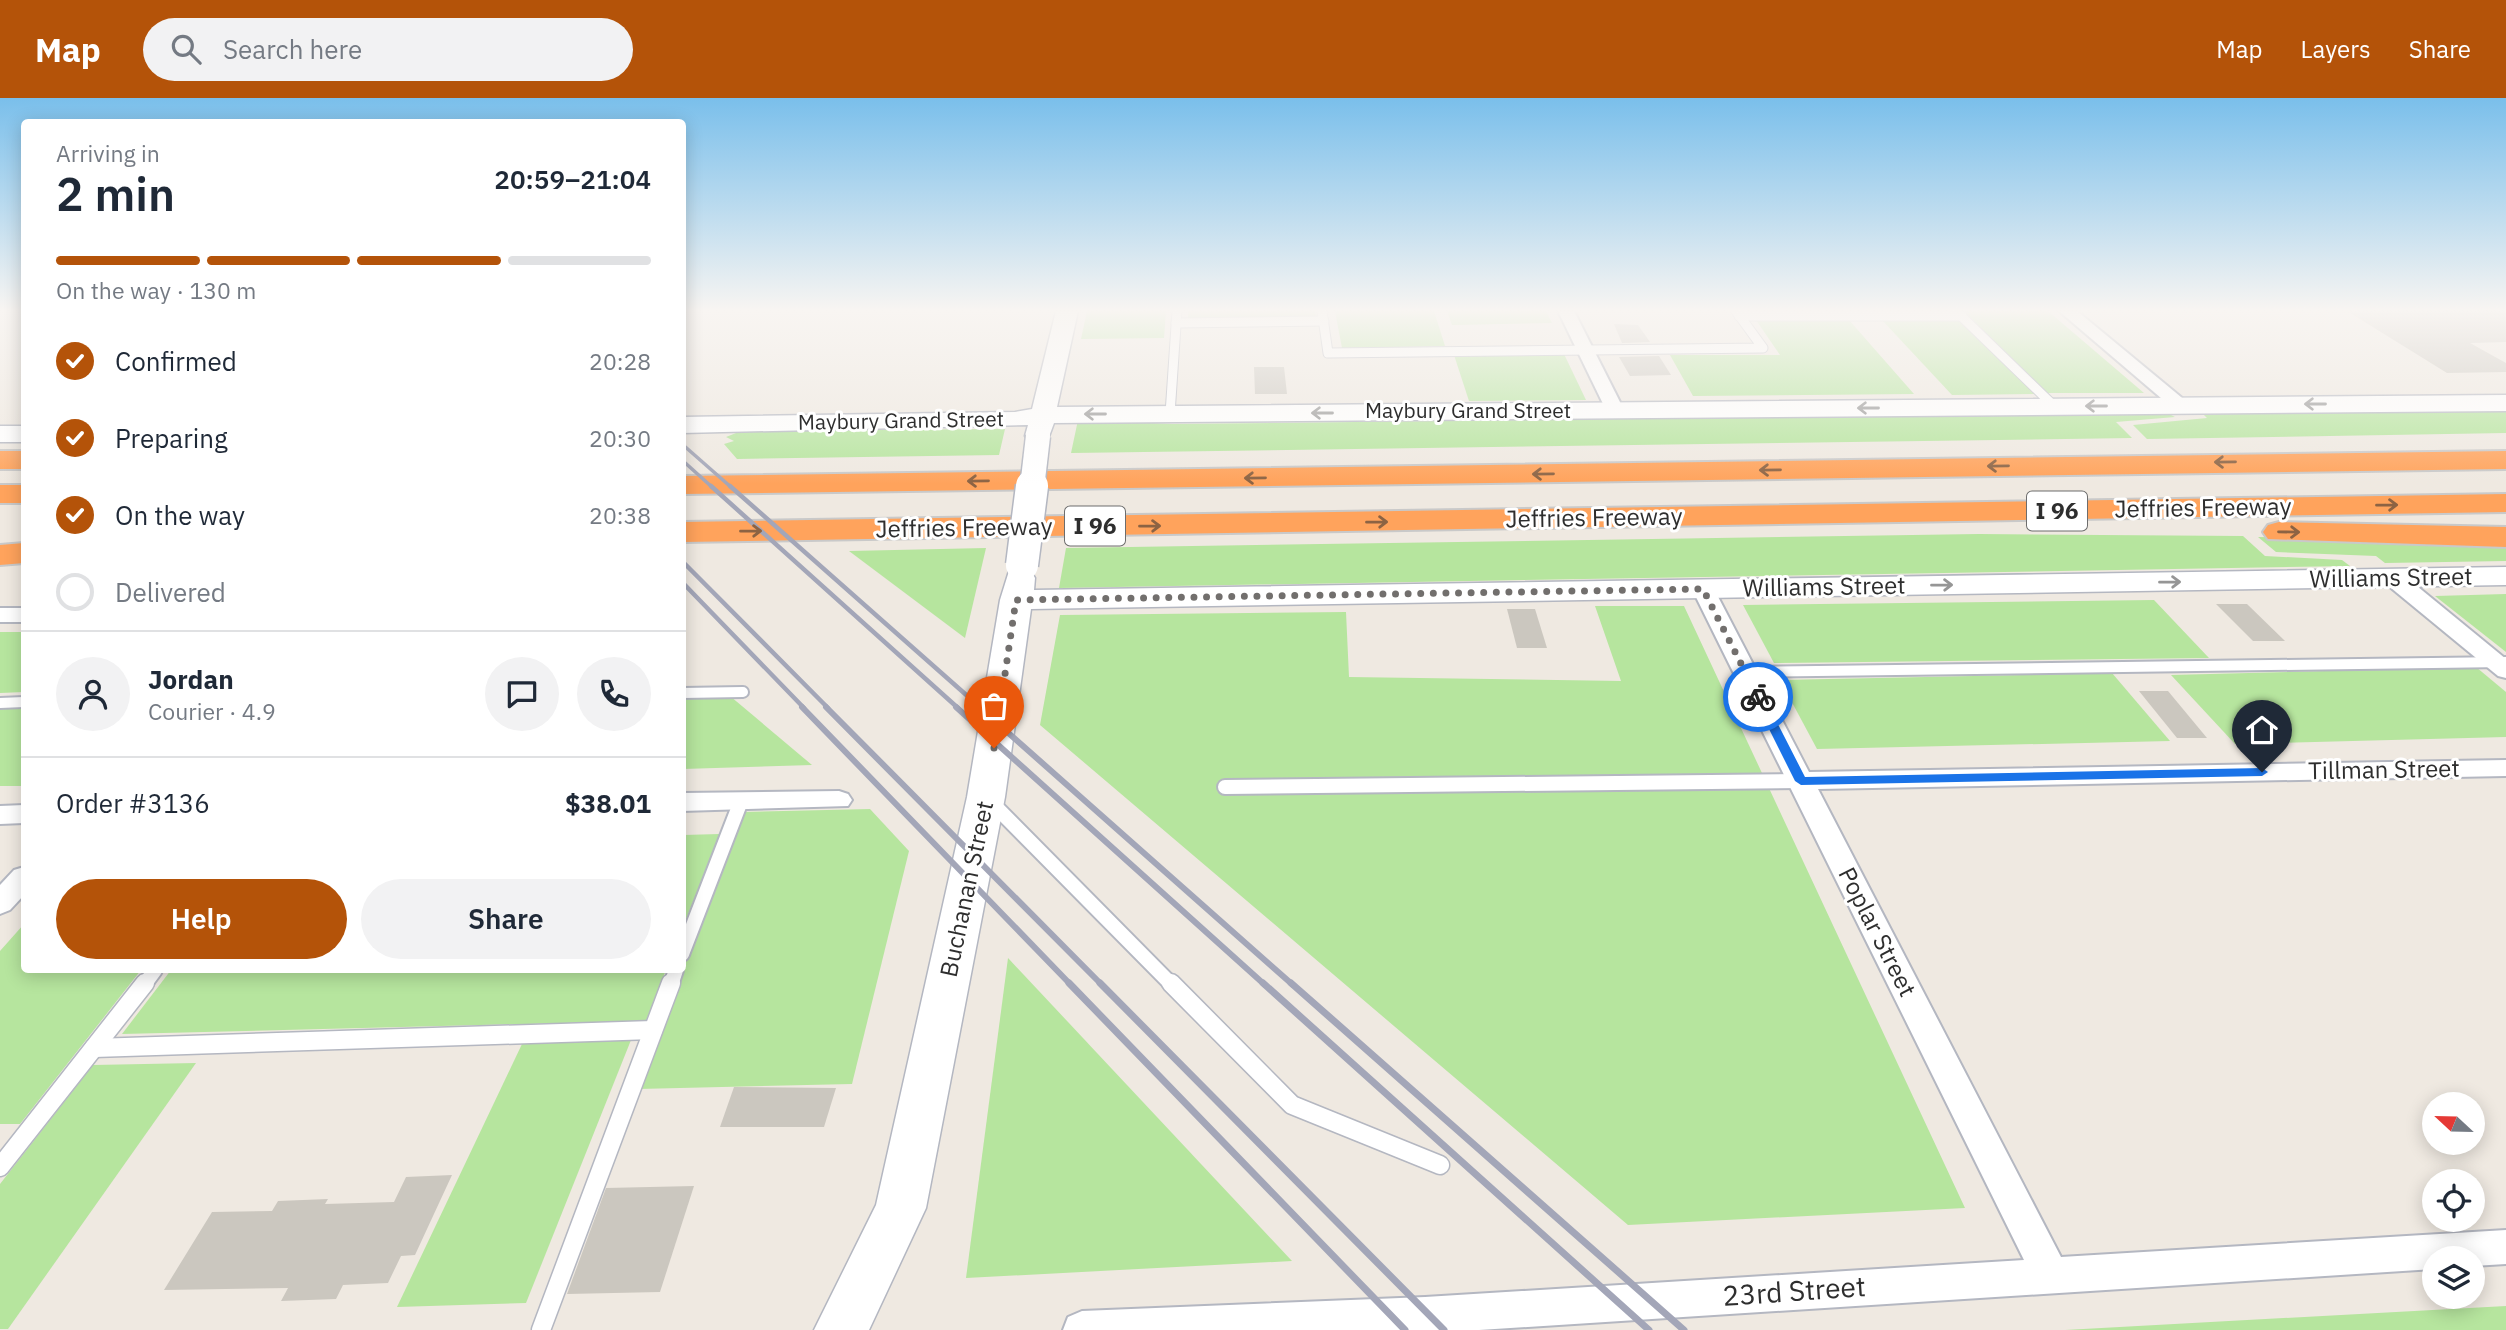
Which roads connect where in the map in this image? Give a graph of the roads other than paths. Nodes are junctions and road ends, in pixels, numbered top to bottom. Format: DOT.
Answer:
graph roads {
  1 [pos="1054,368"];
  2 [pos="1173,368"];
  3 [pos="1595,368"];
  4 [pos="2015,368"];
  5 [pos="2137,368"];
  6 [pos="2506,403"];
  7 [pos="2181,405"];
  8 [pos="2055,407"];
  9 [pos="1615,410"];
  10 [pos="1170,414"];
  11 [pos="686,425"];
  12 [pos="1040,426"];
  13 [pos="0,434"];
  14 [pos="21,434"];
  15 [pos="2506,448"];
  16 [pos="0,460"];
  17 [pos="21,460"];
  18 [pos="2506,460"];
  19 [pos="2294,461"];
  20 [pos="686,485"];
  21 [pos="0,494"];
  22 [pos="21,494"];
  23 [pos="2506,503"];
  24 [pos="1609,518"];
  25 [pos="686,532"];
  26 [pos="2506,537"];
  27 [pos="0,542"];
  28 [pos="21,542"];
  29 [pos="21,553"];
  30 [pos="0,555"];
  31 [pos="2506,576"];
  32 [pos="2393,578"];
  33 [pos="1019,582"];
  34 [pos="1703,589"];
  35 [pos="0,615"];
  36 [pos="21,615"];
  37 [pos="2502,665"];
  38 [pos="1745,672"];
  39 [pos="686,692"];
  40 [pos="743,692"];
  41 [pos="21,702"];
  42 [pos="0,703"];
  43 [pos="2506,768"];
  44 [pos="1801,781"];
  45 [pos="1225,787"];
  46 [pos="986,797"];
  47 [pos="839,800"];
  48 [pos="741,801"];
  49 [pos="686,802"];
  50 [pos="21,814"];
  51 [pos="0,815"];
  52 [pos="21,880"];
  53 [pos="0,903"];
  54 [pos="686,944"];
  55 [pos="153,973"];
  56 [pos="675,973"];
  57 [pos="653,1030"];
  58 [pos="94,1048"];
  59 [pos="1440,1165"];
  60 [pos="0,1167"];
  61 [pos="2506,1247"];
  62 [pos="2051,1275"];
  63 [pos="541,1330"];
  64 [pos="841,1330"];
  65 [pos="1082,1330"];
  1 -- 12 [label="street, Buchanan Street"];
  2 -- 10 [label="lane"];
  3 -- 9 [label="street"];
  4 -- 8 [label="lane"];
  5 -- 7 [label="street"];
  6 -- 7 [label="street, Maybury Grand Street, one-way"];
  7 -- 8 [label="street, Maybury Grand Street, one-way"];
  8 -- 9 [label="street, Maybury Grand Street, one-way"];
  9 -- 10 [label="street, Maybury Grand Street, one-way"];
  10 -- 12 [label="street, Maybury Grand Street, one-way"];
  11 -- 12 [label="street, Maybury Grand Street"];
  12 -- 33 [label="street, Buchanan Street, bridge"];
  13 -- 14 [label="street"];
  15 -- 19 [label="highway"];
  16 -- 17 [label="highway"];
  18 -- 19 [label="highway, Jeffries Freeway / I 96"];
  19 -- 20 [label="highway, Jeffries Freeway / I 96, one-way"];
  21 -- 22 [label="highway"];
  24 -- 23 [label="highway, Jeffries Freeway / I 96, one-way"];
  25 -- 24 [label="highway, Jeffries Freeway / I 96, one-way"];
  24 -- 26 [label="highway, one-way"];
  27 -- 28 [label="highway"];
  29 -- 30 [label="highway"];
  31 -- 32 [label="street, Williams Street"];
  34 -- 32 [label="street, Williams Street, one-way"];
  32 -- 37 [label="street"];
  33 -- 34 [label="street, Williams Street"];
  33 -- 46 [label="street, Buchanan Street"];
  34 -- 38 [label="street, Poplar Street"];
  35 -- 36 [label="street"];
  37 -- 38 [label="lane"];
  38 -- 44 [label="street, Poplar Street"];
  39 -- 40 [label="lane"];
  41 -- 42 [label="lane"];
  43 -- 44 [label="street, Tillman Street"];
  44 -- 45 [label="lane"];
  44 -- 62 [label="street, Poplar Street"];
  46 -- 59 [label="lane"];
  46 -- 64 [label="street, Buchanan Street"];
  47 -- 48 [label="street"];
  48 -- 49 [label="street"];
  48 -- 54 [label="lane"];
  50 -- 51 [label="street"];
  52 -- 53 [label="street"];
  55 -- 58 [label="lane"];
  56 -- 57 [label="lane"];
  57 -- 58 [label="lane"];
  57 -- 63 [label="lane"];
  58 -- 60 [label="lane"];
  61 -- 62 [label="street, 23rd Street"];
  62 -- 65 [label="street, 23rd Street"];
}
